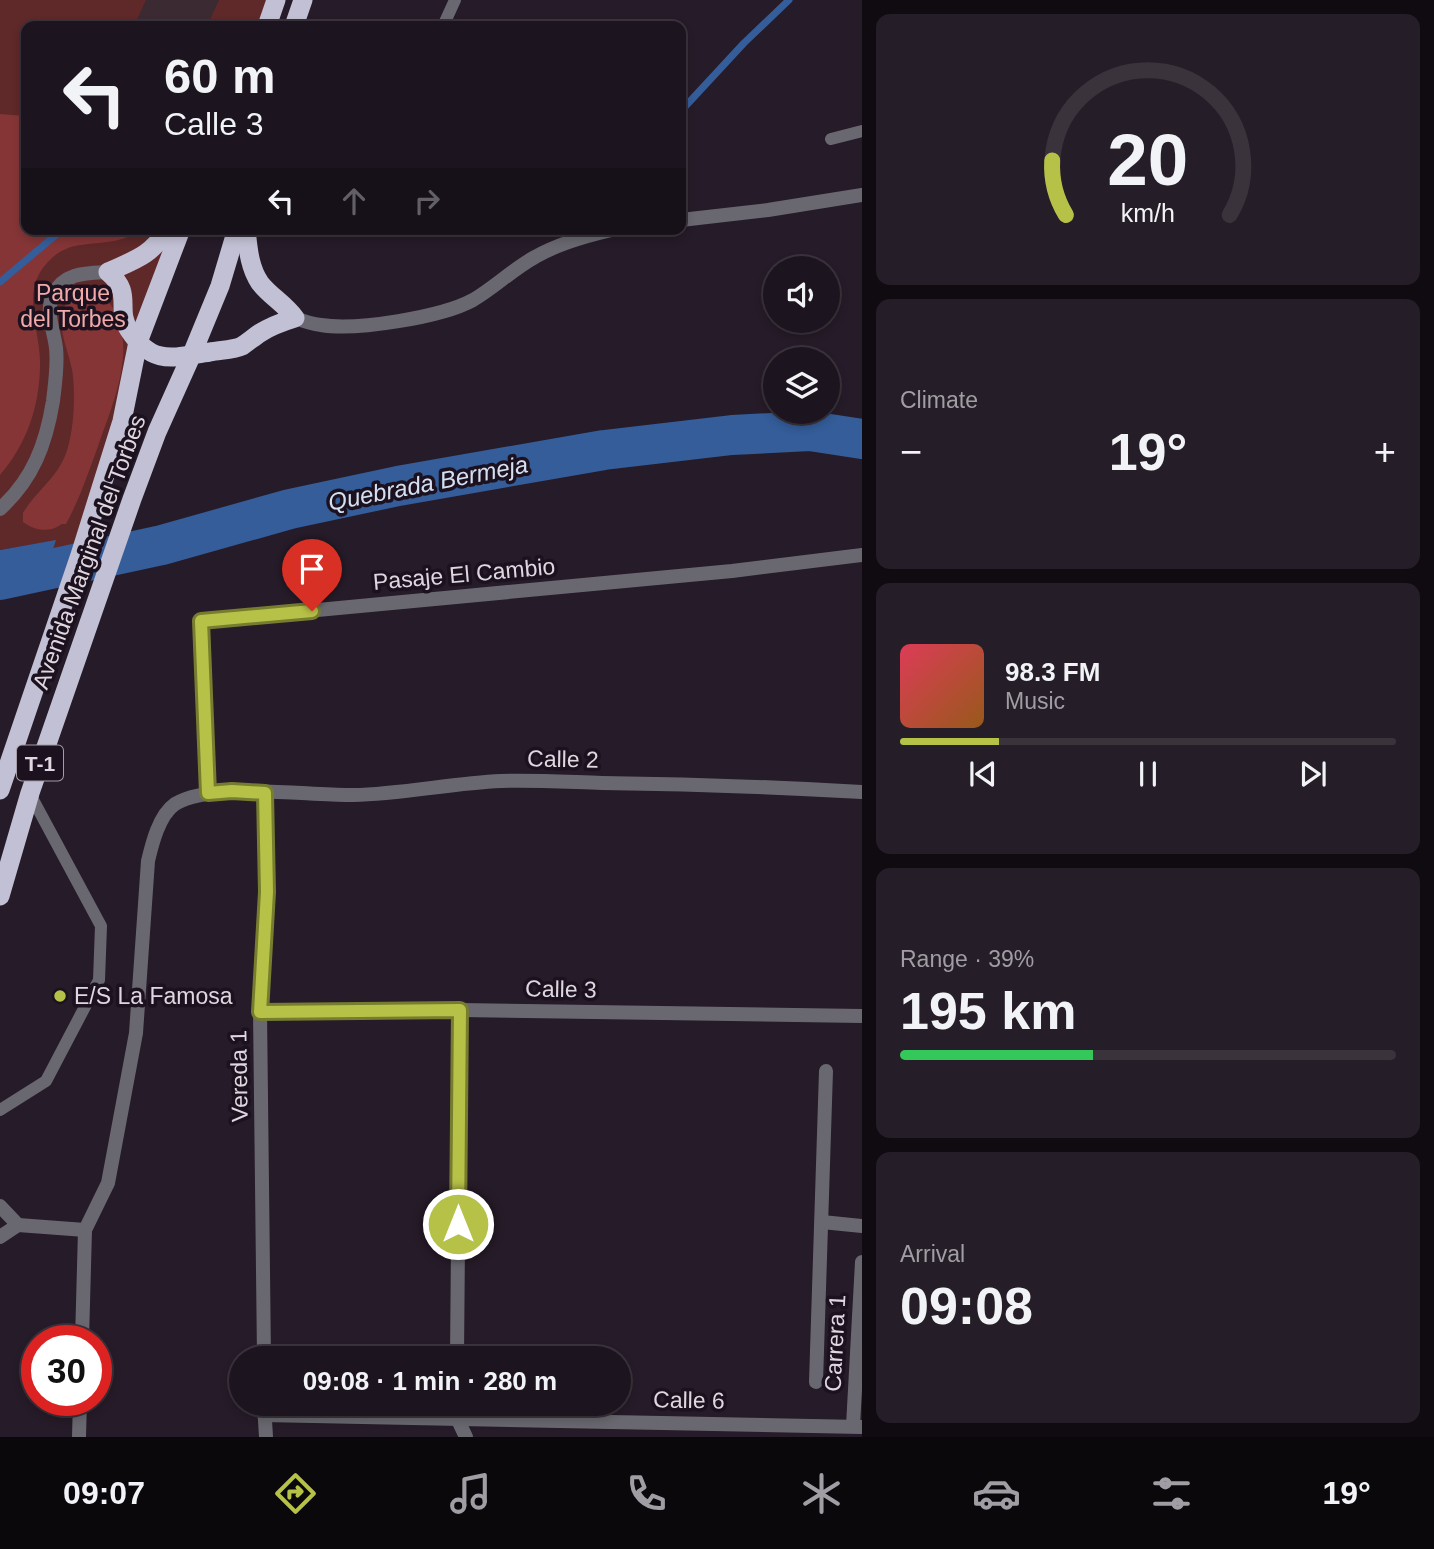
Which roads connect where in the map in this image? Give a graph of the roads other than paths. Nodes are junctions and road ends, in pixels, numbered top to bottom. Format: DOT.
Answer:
graph roads {
  1 [pos="276,0"];
  2 [pos="303,0"];
  3 [pos="455,0"];
  4 [pos="269,21"];
  5 [pos="296,21"];
  6 [pos="445,21"];
  7 [pos="862,131"];
  8 [pos="831,139"];
  9 [pos="862,195"];
  10 [pos="686,219"];
  11 [pos="164,235"];
  12 [pos="179,235"];
  13 [pos="235,235"];
  14 [pos="247,235"];
  15 [pos="596,235"];
  16 [pos="108,272"];
  17 [pos="295,318"];
  18 [pos="138,342"];
  19 [pos="192,354"];
  20 [pos="0,509"];
  21 [pos="862,555"];
  22 [pos="0,790"];
  23 [pos="862,792"];
  24 [pos="30,793"];
  25 [pos="208,793"];
  26 [pos="265,793"];
  27 [pos="0,896"];
  28 [pos="460,1010"];
  29 [pos="260,1012"];
  30 [pos="862,1016"];
  31 [pos="826,1071"];
  32 [pos="0,1110"];
  33 [pos="0,1206"];
  34 [pos="822,1222"];
  35 [pos="18,1226"];
  36 [pos="862,1226"];
  37 [pos="85,1230"];
  38 [pos="0,1237"];
  39 [pos="862,1262"];
  40 [pos="82,1325"];
  41 [pos="264,1346"];
  42 [pos="457,1346"];
  43 [pos="816,1382"];
  44 [pos="80,1416"];
  45 [pos="264,1416"];
  46 [pos="459,1416"];
  47 [pos="590,1416"];
  48 [pos="857,1426"];
  49 [pos="79,1437"];
  50 [pos="266,1437"];
  51 [pos="466,1437"];
  1 -- 4 [label="highway"];
  2 -- 5 [label="highway"];
  3 -- 6 [label="lane"];
  7 -- 8 [label="lane"];
  9 -- 10 [label="street"];
  11 -- 16 [label="highway"];
  12 -- 18 [label="highway, Avenida Marginal del Torbes / T-1"];
  13 -- 19 [label="highway, Avenida Marginal del Torbes / T-1"];
  14 -- 17 [label="highway"];
  15 -- 17 [label="street"];
  16 -- 18 [label="highway"];
  16 -- 20 [label="street"];
  17 -- 19 [label="highway"];
  18 -- 19 [label="highway"];
  18 -- 22 [label="highway, Avenida Marginal del Torbes / T-1"];
  19 -- 24 [label="highway, Avenida Marginal del Torbes / T-1"];
  21 -- 25 [label="street, Pasaje El Cambio"];
  23 -- 26 [label="street, Calle 2"];
  24 -- 27 [label="highway, Avenida Marginal del Torbes / T-1"];
  24 -- 32 [label="lane"];
  25 -- 26 [label="street, Calle 2"];
  25 -- 37 [label="street, Calle 2"];
  26 -- 29 [label="street, Vereda 1"];
  28 -- 29 [label="street, Calle 3"];
  28 -- 30 [label="street, Calle 3"];
  28 -- 42 [label="street"];
  29 -- 41 [label="street, Vereda 1"];
  31 -- 34 [label="street"];
  33 -- 35 [label="street"];
  34 -- 36 [label="street"];
  34 -- 43 [label="street"];
  35 -- 37 [label="street"];
  35 -- 38 [label="street"];
  37 -- 40 [label="street"];
  39 -- 48 [label="street, Carrera 1"];
  44 -- 49 [label="street"];
  45 -- 50 [label="street"];
  46 -- 51 [label="street"];
  47 -- 48 [label="street, Calle 6"];
}
